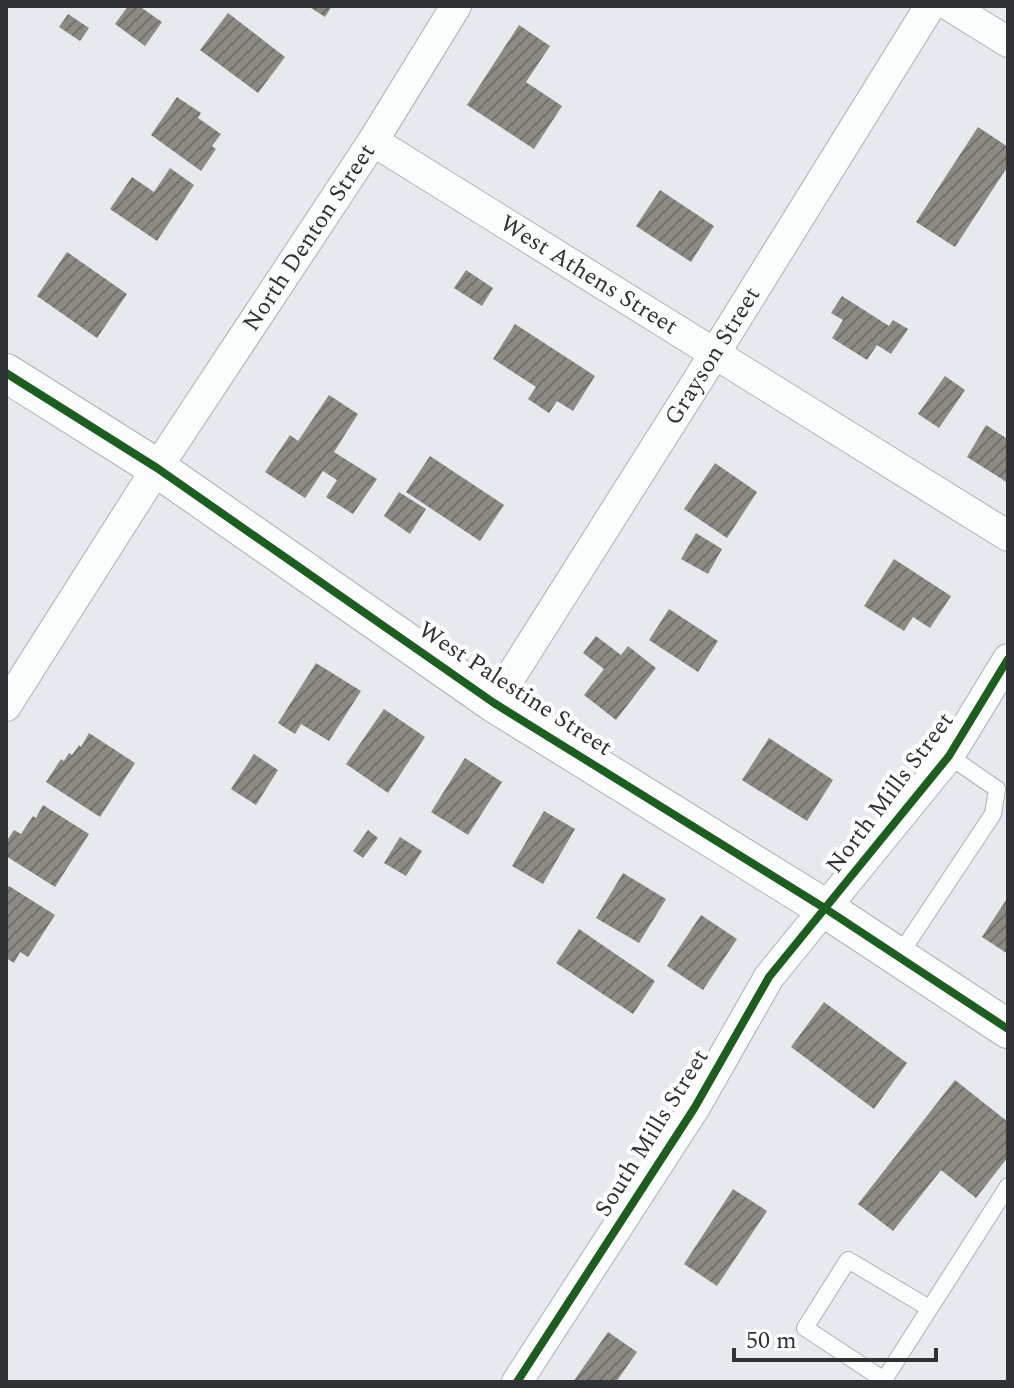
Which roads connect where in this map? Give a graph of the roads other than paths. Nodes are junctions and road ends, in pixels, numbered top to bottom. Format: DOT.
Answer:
graph roads {
  1 [pos="456,6"];
  2 [pos="930,6"];
  3 [pos="950,6"];
  4 [pos="1008,42"];
  5 [pos="373,141"];
  6 [pos="715,353"];
  7 [pos="6,373"];
  8 [pos="157,468"];
  9 [pos="1008,536"];
  10 [pos="1008,659"];
  11 [pos="494,703"];
  12 [pos="6,706"];
  13 [pos="949,756"];
  14 [pos="1002,792"];
  15 [pos="826,909"];
  16 [pos="898,957"];
  17 [pos="1008,1029"];
  18 [pos="1008,1186"];
  19 [pos="929,1308"];
  20 [pos="517,1382"];
  1 -- 5 [label="street, North Denton Street"];
  2 -- 6 [label="street, Grayson Street"];
  3 -- 4 [label="street"];
  5 -- 6 [label="street, West Athens Street"];
  5 -- 8 [label="street, North Denton Street"];
  6 -- 9 [label="street, West Athens Street"];
  6 -- 11 [label="street, Grayson Street"];
  7 -- 8 [label="street, West Palestine Street"];
  8 -- 11 [label="street, West Palestine Street"];
  8 -- 12 [label="street, North Denton Street"];
  10 -- 13 [label="street, North Mills Street"];
  11 -- 15 [label="street, West Palestine Street"];
  13 -- 14 [label="lane"];
  13 -- 15 [label="street, North Mills Street"];
  14 -- 16 [label="lane"];
  15 -- 16 [label="street, West Palestine Street"];
  15 -- 20 [label="street, South Mills Street"];
  16 -- 17 [label="street, West Palestine Street"];
  18 -- 19 [label="lane"];
  19 -- 19 [label="lane"];
}
